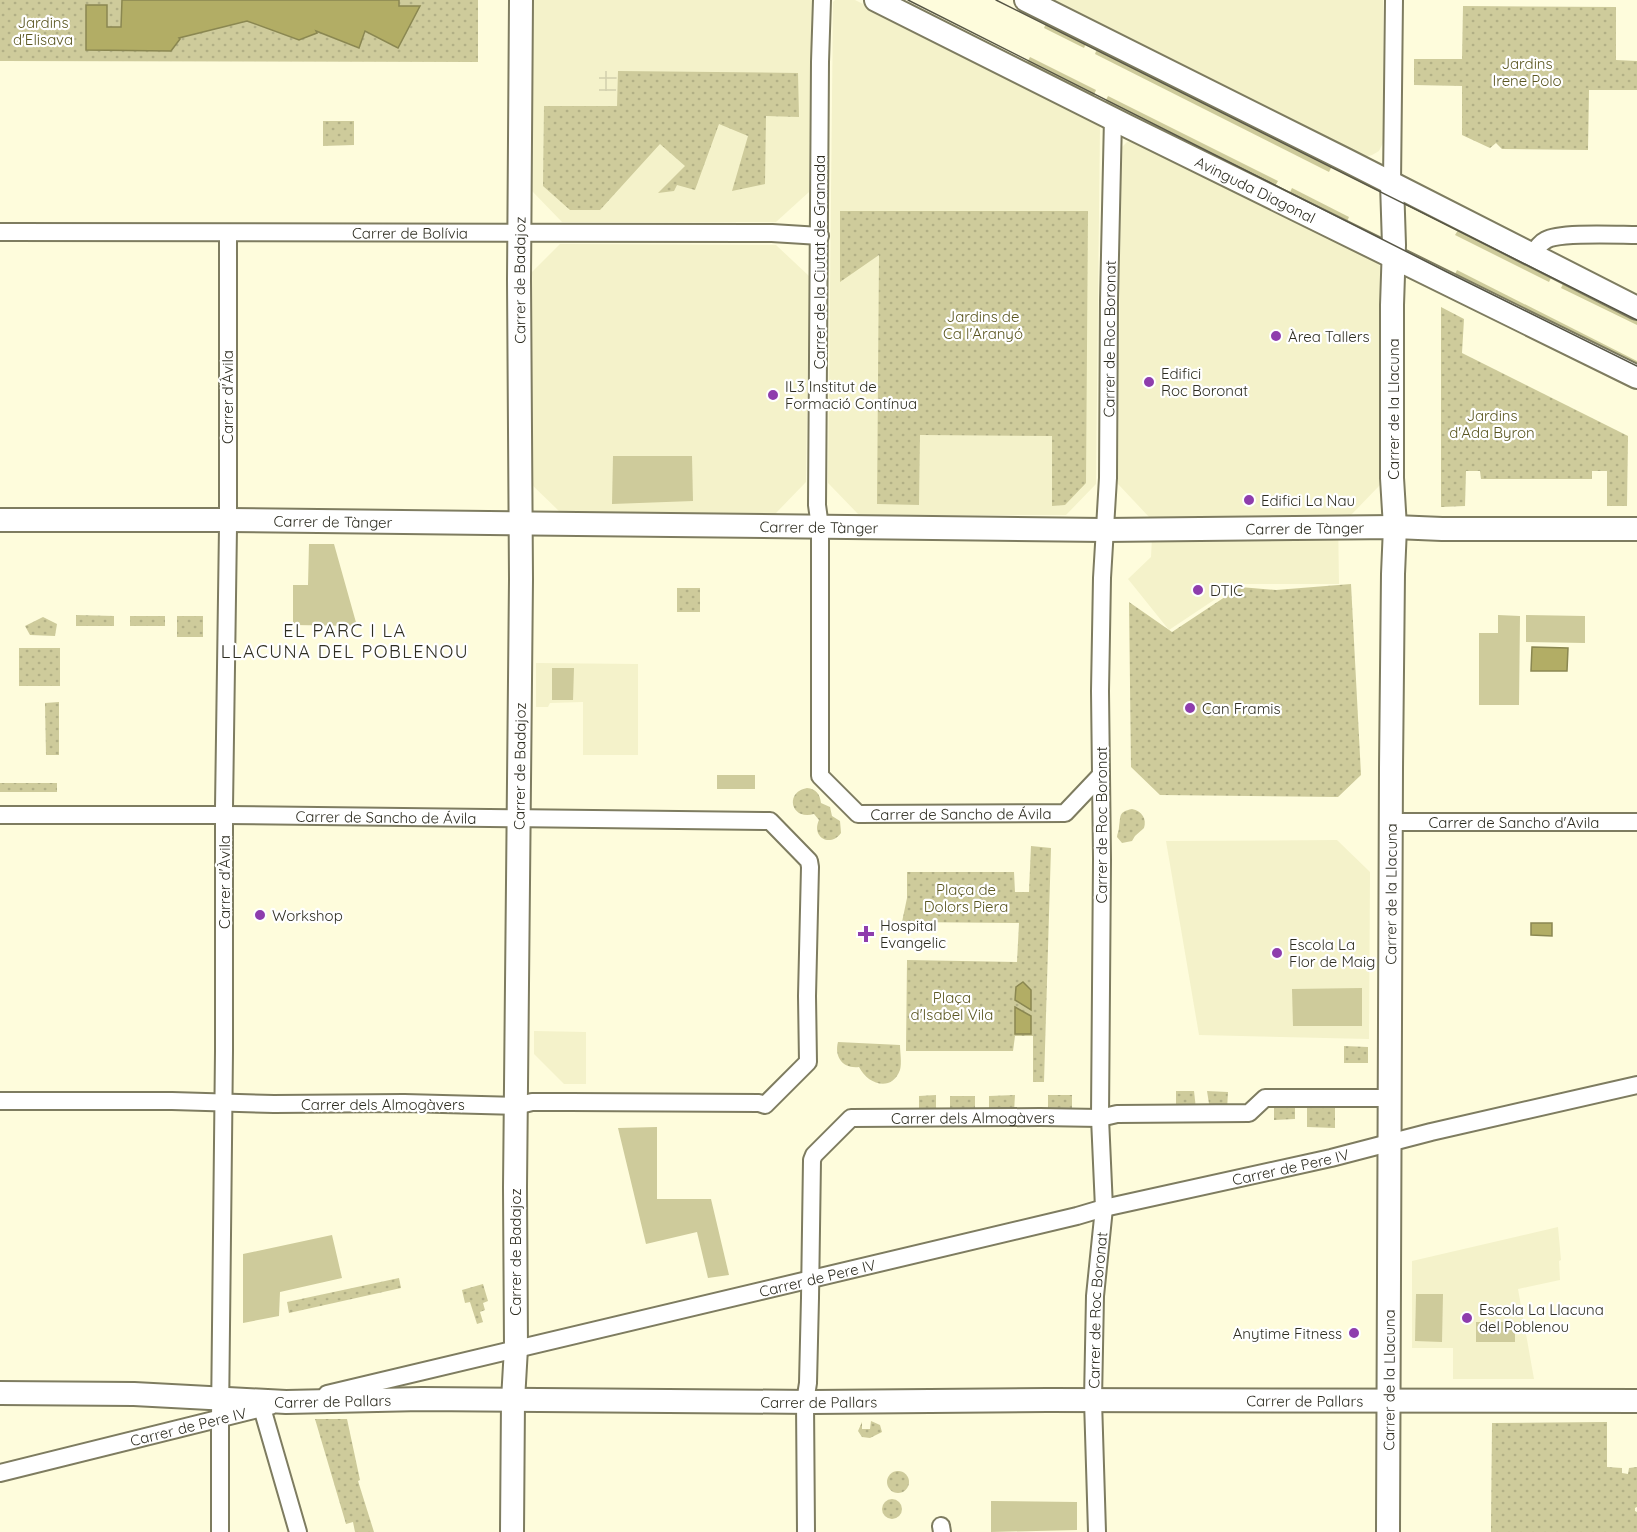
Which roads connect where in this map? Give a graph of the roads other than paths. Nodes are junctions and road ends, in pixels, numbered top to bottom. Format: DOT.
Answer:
graph roads {
  1 [pos="521,0"];
  2 [pos="822,0"];
  3 [pos="876,0"];
  4 [pos="1026,0"];
  5 [pos="1394,0"];
  6 [pos="1113,118"];
  7 [pos="1392,183"];
  8 [pos="0,232"];
  9 [pos="519,232"];
  10 [pos="228,233"];
  11 [pos="1637,235"];
  12 [pos="820,236"];
  13 [pos="1533,254"];
  14 [pos="1394,257"];
  15 [pos="1637,308"];
  16 [pos="1637,377"];
  17 [pos="0,520"];
  18 [pos="228,520"];
  19 [pos="521,524"];
  20 [pos="820,527"];
  21 [pos="1395,527"];
  22 [pos="1104,530"];
  23 [pos="1637,530"];
  24 [pos="1101,775"];
  25 [pos="858,814"];
  26 [pos="0,815"];
  27 [pos="225,815"];
  28 [pos="519,818"];
  29 [pos="1391,822"];
  30 [pos="1637,822"];
  31 [pos="1637,1085"];
  32 [pos="1389,1098"];
  33 [pos="0,1101"];
  34 [pos="224,1102"];
  35 [pos="765,1105"];
  36 [pos="516,1106"];
  37 [pos="1093,1118"];
  38 [pos="1389,1144"];
  39 [pos="1104,1208"];
  40 [pos="810,1278"];
  41 [pos="516,1348"];
  42 [pos="0,1393"];
  43 [pos="513,1400"];
  44 [pos="1093,1400"];
  45 [pos="1388,1401"];
  46 [pos="1637,1401"];
  47 [pos="286,1402"];
  48 [pos="806,1402"];
  49 [pos="261,1404"];
  50 [pos="220,1409"];
  51 [pos="0,1473"];
  52 [pos="220,1532"];
  53 [pos="298,1532"];
  54 [pos="512,1532"];
  55 [pos="806,1532"];
  56 [pos="1096,1532"];
  57 [pos="1388,1532"];
  1 -- 9 [label="street, Carrer de Badajoz"];
  2 -- 12 [label="street, Carrer de la Ciutat de Granada"];
  3 -- 6 [label="street, Avinguda Diagonal"];
  4 -- 7 [label="street"];
  5 -- 7 [label="street"];
  6 -- 14 [label="street, Avinguda Diagonal"];
  6 -- 22 [label="street, Carrer de Roc Boronat"];
  7 -- 13 [label="street"];
  7 -- 14 [label="street, Carrer de la Llacuna"];
  8 -- 10 [label="street, Carrer de Bolívia"];
  9 -- 10 [label="street, Carrer de Bolívia"];
  9 -- 12 [label="street, Carrer de Bolívia"];
  9 -- 19 [label="street, Carrer de Badajoz"];
  10 -- 18 [label="street, Carrer d'Àvila"];
  11 -- 13 [label="street"];
  12 -- 20 [label="street, Carrer de la Ciutat de Granada"];
  13 -- 15 [label="street"];
  14 -- 16 [label="street, Avinguda Diagonal"];
  14 -- 21 [label="street, Carrer de la Llacuna"];
  17 -- 18 [label="street, Carrer de Tànger"];
  18 -- 19 [label="street, Carrer de Tànger"];
  18 -- 27 [label="street, Carrer d'Àvila"];
  19 -- 20 [label="street, Carrer de Tànger"];
  19 -- 28 [label="street, Carrer de Badajoz"];
  20 -- 22 [label="street, Carrer de Tànger"];
  20 -- 25 [label="street, Carrer de la Ciutat de Granada"];
  21 -- 22 [label="street, Carrer de Tànger"];
  21 -- 23 [label="street, Carrer de Tànger"];
  21 -- 29 [label="street, Carrer de la Llacuna"];
  22 -- 24 [label="street, Carrer de Roc Boronat"];
  24 -- 25 [label="street, Carrer de Sancho de Ávila"];
  24 -- 37 [label="street, Carrer de Roc Boronat"];
  26 -- 27 [label="street, Carrer de Sancho de Ávila"];
  27 -- 28 [label="street, Carrer de Sancho de Ávila"];
  27 -- 34 [label="street, Carrer d'Àvila"];
  28 -- 35 [label="street, Carrer de Sancho de Ávila"];
  28 -- 36 [label="street, Carrer de Badajoz"];
  29 -- 30 [label="street, Carrer de Sancho d'Avila"];
  29 -- 32 [label="street, Carrer de la Llacuna"];
  31 -- 38 [label="street, Carrer de Pere IV"];
  32 -- 37 [label="street, Carrer dels Almogàvers"];
  32 -- 38 [label="street, Carrer de la Llacuna"];
  33 -- 34 [label="street, Carrer dels Almogàvers"];
  34 -- 36 [label="street, Carrer dels Almogàvers"];
  34 -- 50 [label="street, Carrer d'Àvila"];
  35 -- 36 [label="street, Carrer dels Almogàvers"];
  36 -- 41 [label="street, Carrer de Badajoz"];
  37 -- 39 [label="street, Carrer de Roc Boronat"];
  37 -- 40 [label="street, Carrer dels Almogàvers"];
  38 -- 39 [label="street, Carrer de Pere IV"];
  38 -- 45 [label="street, Carrer de la Llacuna"];
  39 -- 40 [label="street, Carrer de Pere IV"];
  39 -- 44 [label="street, Carrer de Roc Boronat"];
  40 -- 41 [label="street, Carrer de Pere IV"];
  40 -- 48 [label="street"];
  41 -- 43 [label="street, Carrer de Badajoz"];
  41 -- 47 [label="street, Carrer de Pere IV"];
  42 -- 50 [label="street, Carrer de Pallars"];
  43 -- 47 [label="street, Carrer de Pallars"];
  43 -- 48 [label="street, Carrer de Pallars"];
  43 -- 54 [label="street, Carrer de Badajoz"];
  44 -- 45 [label="street, Carrer de Pallars"];
  44 -- 48 [label="street, Carrer de Pallars"];
  44 -- 56 [label="street, Carrer de Roc Boronat"];
  45 -- 46 [label="street, Carrer de Pallars"];
  45 -- 57 [label="street, Carrer de la Llacuna"];
  47 -- 49 [label="street, Carrer de Pallars"];
  48 -- 55 [label="street"];
  49 -- 50 [label="street, Carrer de Pallars"];
  49 -- 53 [label="street"];
  50 -- 51 [label="street, Carrer de Pere IV"];
  50 -- 52 [label="street, Carrer d'Àvila"];
}
